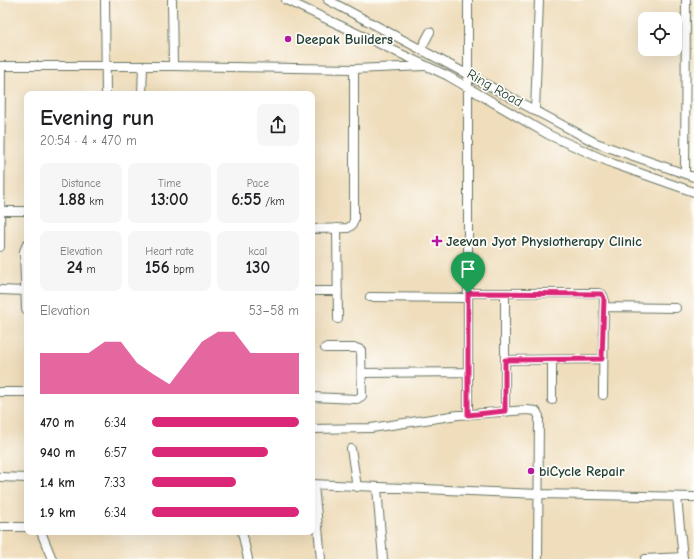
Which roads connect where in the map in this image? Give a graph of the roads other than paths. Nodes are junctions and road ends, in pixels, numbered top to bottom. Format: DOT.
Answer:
graph roads {
  1 [pos="105,0"];
  2 [pos="172,0"];
  3 [pos="286,0"];
  4 [pos="328,0"];
  5 [pos="468,0"];
  6 [pos="540,0"];
  7 [pos="686,0"];
  8 [pos="430,32"];
  9 [pos="421,49"];
  10 [pos="1,66"];
  11 [pos="105,66"];
  12 [pos="143,66"];
  13 [pos="173,66"];
  14 [pos="426,66"];
  15 [pos="354,68"];
  16 [pos="468,74"];
  17 [pos="468,87"];
  18 [pos="106,91"];
  19 [pos="142,91"];
  20 [pos="535,111"];
  21 [pos="685,173"];
  22 [pos="694,177"];
  23 [pos="694,192"];
  24 [pos="0,211"];
  25 [pos="24,211"];
  26 [pos="337,228"];
  27 [pos="315,229"];
  28 [pos="0,247"];
  29 [pos="0,290"];
  30 [pos="24,291"];
  31 [pos="315,291"];
  32 [pos="338,291"];
  33 [pos="505,292"];
  34 [pos="468,296"];
  35 [pos="370,297"];
  36 [pos="604,307"];
  37 [pos="676,308"];
  38 [pos="338,319"];
  39 [pos="325,348"];
  40 [pos="602,359"];
  41 [pos="505,360"];
  42 [pos="552,360"];
  43 [pos="468,372"];
  44 [pos="363,373"];
  45 [pos="0,392"];
  46 [pos="24,392"];
  47 [pos="603,395"];
  48 [pos="315,397"];
  49 [pos="552,400"];
  50 [pos="505,411"];
  51 [pos="468,415"];
  52 [pos="315,429"];
  53 [pos="351,449"];
  54 [pos="0,477"];
  55 [pos="24,478"];
  56 [pos="315,484"];
  57 [pos="357,487"];
  58 [pos="377,488"];
  59 [pos="539,494"];
  60 [pos="677,497"];
  61 [pos="694,497"];
  62 [pos="315,503"];
  63 [pos="0,527"];
  64 [pos="24,527"];
  65 [pos="42,535"];
  66 [pos="243,535"];
  67 [pos="683,558"];
  68 [pos="52,559"];
  69 [pos="248,559"];
  70 [pos="321,559"];
  71 [pos="383,559"];
  72 [pos="538,559"];
  73 [pos="645,559"];
  1 -- 11 [label="street"];
  2 -- 13 [label="street"];
  3 -- 14 [label="street, Ring Road"];
  4 -- 9 [label="street, Ring Road"];
  5 -- 16 [label="street"];
  6 -- 20 [label="street"];
  7 -- 21 [label="street"];
  8 -- 9 [label="street"];
  9 -- 16 [label="street, Ring Road"];
  10 -- 11 [label="street"];
  10 -- 24 [label="street"];
  11 -- 12 [label="street"];
  11 -- 18 [label="street"];
  12 -- 13 [label="street"];
  12 -- 19 [label="street"];
  13 -- 15 [label="street"];
  14 -- 15 [label="street"];
  14 -- 17 [label="street, Ring Road"];
  15 -- 26 [label="street"];
  16 -- 17 [label="street"];
  16 -- 20 [label="street, Ring Road"];
  17 -- 23 [label="street, Ring Road"];
  17 -- 34 [label="street"];
  20 -- 21 [label="street, Ring Road"];
  21 -- 22 [label="street, Ring Road"];
  24 -- 25 [label="street"];
  24 -- 28 [label="street"];
  26 -- 27 [label="street"];
  26 -- 32 [label="street"];
  29 -- 30 [label="street"];
  31 -- 32 [label="street"];
  32 -- 38 [label="street"];
  33 -- 34 [label="street"];
  33 -- 36 [label="street"];
  33 -- 41 [label="street"];
  34 -- 35 [label="street"];
  34 -- 43 [label="street"];
  36 -- 37 [label="street"];
  36 -- 40 [label="street"];
  39 -- 44 [label="street"];
  40 -- 42 [label="street"];
  40 -- 47 [label="street"];
  41 -- 42 [label="street"];
  41 -- 50 [label="street"];
  42 -- 49 [label="street"];
  43 -- 44 [label="street"];
  43 -- 51 [label="street"];
  44 -- 48 [label="street"];
  45 -- 46 [label="street"];
  50 -- 51 [label="street"];
  50 -- 59 [label="street"];
  51 -- 52 [label="street"];
  53 -- 57 [label="street"];
  54 -- 55 [label="street"];
  56 -- 57 [label="street"];
  57 -- 58 [label="street"];
  58 -- 59 [label="street"];
  58 -- 71 [label="street"];
  59 -- 60 [label="street"];
  59 -- 72 [label="street"];
  60 -- 61 [label="street"];
  60 -- 67 [label="street"];
  62 -- 70 [label="street"];
  63 -- 64 [label="street"];
  65 -- 68 [label="street"];
  66 -- 69 [label="street"];
  67 -- 73 [label="street"];
}
